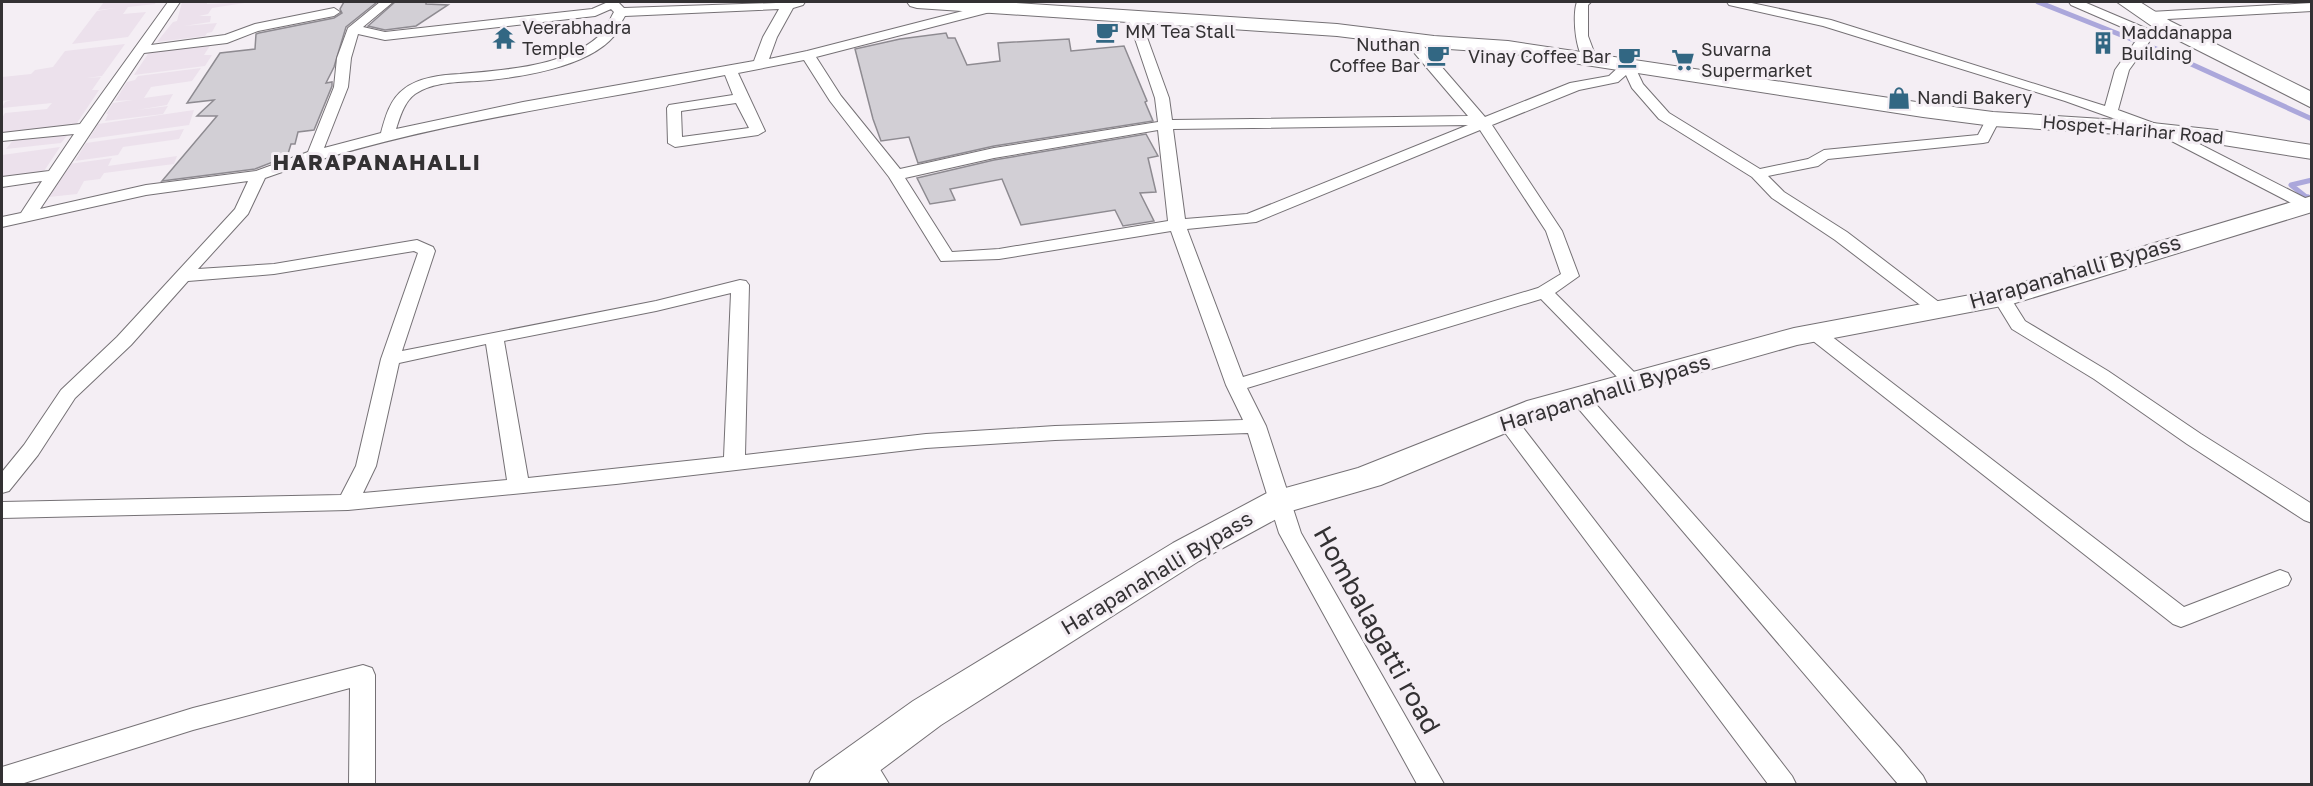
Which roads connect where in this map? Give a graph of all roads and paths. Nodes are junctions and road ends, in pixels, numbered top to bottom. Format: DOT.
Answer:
graph roads {
  1 [pos="174,2"];
  2 [pos="387,2"];
  3 [pos="917,2"];
  4 [pos="1585,2"];
  5 [pos="1733,2"];
  6 [pos="2075,2"];
  7 [pos="2127,2"];
  8 [pos="794,3"];
  9 [pos="616,6"];
  10 [pos="334,7"];
  11 [pos="2312,7"];
  12 [pos="990,8"];
  13 [pos="367,17"];
  14 [pos="1134,18"];
  15 [pos="2149,25"];
  16 [pos="354,28"];
  17 [pos="1410,39"];
  18 [pos="139,50"];
  19 [pos="808,55"];
  20 [pos="1590,60"];
  21 [pos="760,64"];
  22 [pos="1628,66"];
  23 [pos="730,70"];
  24 [pos="741,98"];
  25 [pos="2312,101"];
  26 [pos="2110,112"];
  27 [pos="1993,119"];
  28 [pos="1481,122"];
  29 [pos="1165,125"];
  30 [pos="85,128"];
  31 [pos="2165,132"];
  32 [pos="387,136"];
  33 [pos="2,137"];
  34 [pos="2312,152"];
  35 [pos="314,155"];
  36 [pos="1757,174"];
  37 [pos="54,175"];
  38 [pos="259,175"];
  39 [pos="896,175"];
  40 [pos="2,182"];
  41 [pos="2308,204"];
  42 [pos="28,214"];
  43 [pos="2,222"];
  44 [pos="1177,225"];
  45 [pos="182,276"];
  46 [pos="1544,292"];
  47 [pos="2002,298"];
  48 [pos="1938,310"];
  49 [pos="1815,333"];
  50 [pos="494,337"];
  51 [pos="390,359"];
  52 [pos="1634,382"];
  53 [pos="1236,385"];
  54 [pos="1579,397"];
  55 [pos="1507,421"];
  56 [pos="1256,426"];
  57 [pos="734,462"];
  58 [pos="2,486"];
  59 [pos="519,486"];
  60 [pos="348,502"];
  61 [pos="1279,502"];
  62 [pos="2,510"];
  63 [pos="2312,515"];
  64 [pos="2280,579"];
  65 [pos="869,773"];
  66 [pos="2,780"];
  67 [pos="362,784"];
  68 [pos="830,784"];
  69 [pos="1431,784"];
  70 [pos="1783,784"];
  71 [pos="1914,784"];
  1 -- 18 [label="street"];
  2 -- 13 [label="street"];
  3 -- 12 [label="main road, Hospet-Harihar Road"];
  4 -- 20 [label="street"];
  5 -- 26 [label="street"];
  6 -- 15 [label="street"];
  7 -- 15 [label="main road"];
  8 -- 9 [label="street"];
  8 -- 21 [label="street"];
  9 -- 16 [label="street"];
  9 -- 32 [label="street"];
  10 -- 13 [label="street"];
  10 -- 18 [label="street"];
  11 -- 15 [label="street"];
  12 -- 14 [label="main road, Hospet-Harihar Road"];
  12 -- 19 [label="street"];
  13 -- 16 [label="street"];
  14 -- 17 [label="main road, Hospet-Harihar Road"];
  14 -- 29 [label="street, Hombalagatti road"];
  15 -- 25 [label="main road"];
  15 -- 26 [label="street"];
  16 -- 35 [label="street"];
  17 -- 20 [label="main road, Hospet-Harihar Road"];
  17 -- 28 [label="street"];
  18 -- 30 [label="street"];
  19 -- 21 [label="street"];
  19 -- 39 [label="street"];
  20 -- 22 [label="main road, Hospet-Harihar Road"];
  21 -- 23 [label="street"];
  22 -- 27 [label="main road, Hospet-Harihar Road"];
  22 -- 28 [label="street"];
  22 -- 36 [label="street"];
  23 -- 24 [label="street"];
  23 -- 32 [label="street"];
  24 -- 24 [label="street"];
  26 -- 31 [label="street"];
  27 -- 31 [label="main road, Hospet-Harihar Road"];
  27 -- 36 [label="street"];
  28 -- 29 [label="street"];
  28 -- 44 [label="street"];
  28 -- 46 [label="street"];
  29 -- 39 [label="street"];
  29 -- 44 [label="street, Hombalagatti road"];
  30 -- 33 [label="street"];
  30 -- 37 [label="street"];
  31 -- 34 [label="main road, Hospet-Harihar Road"];
  31 -- 41 [label="street"];
  32 -- 35 [label="street"];
  35 -- 38 [label="street"];
  36 -- 48 [label="street"];
  37 -- 40 [label="street"];
  37 -- 42 [label="street"];
  38 -- 42 [label="street"];
  38 -- 45 [label="street"];
  39 -- 44 [label="street"];
  41 -- 47 [label="main road, Harapanahalli Bypass"];
  42 -- 43 [label="street"];
  44 -- 53 [label="street, Hombalagatti road"];
  45 -- 51 [label="street"];
  45 -- 58 [label="street"];
  46 -- 52 [label="street"];
  46 -- 53 [label="street"];
  47 -- 48 [label="main road, Harapanahalli Bypass"];
  47 -- 63 [label="street"];
  48 -- 49 [label="main road, Harapanahalli Bypass"];
  49 -- 52 [label="main road, Harapanahalli Bypass"];
  49 -- 64 [label="street"];
  50 -- 51 [label="street"];
  50 -- 57 [label="street"];
  50 -- 59 [label="street"];
  51 -- 60 [label="street"];
  52 -- 54 [label="main road, Harapanahalli Bypass"];
  53 -- 56 [label="street, Hombalagatti road"];
  54 -- 55 [label="main road, Harapanahalli Bypass"];
  54 -- 71 [label="street"];
  55 -- 61 [label="main road, Harapanahalli Bypass"];
  55 -- 70 [label="street"];
  56 -- 57 [label="street"];
  56 -- 61 [label="street, Hombalagatti road"];
  57 -- 59 [label="street"];
  59 -- 60 [label="street"];
  60 -- 62 [label="street"];
  61 -- 65 [label="main road, Harapanahalli Bypass"];
  61 -- 69 [label="street, Hombalagatti road"];
  65 -- 68 [label="main road, Harapanahalli Bypass"];
  66 -- 67 [label="street"];
}
